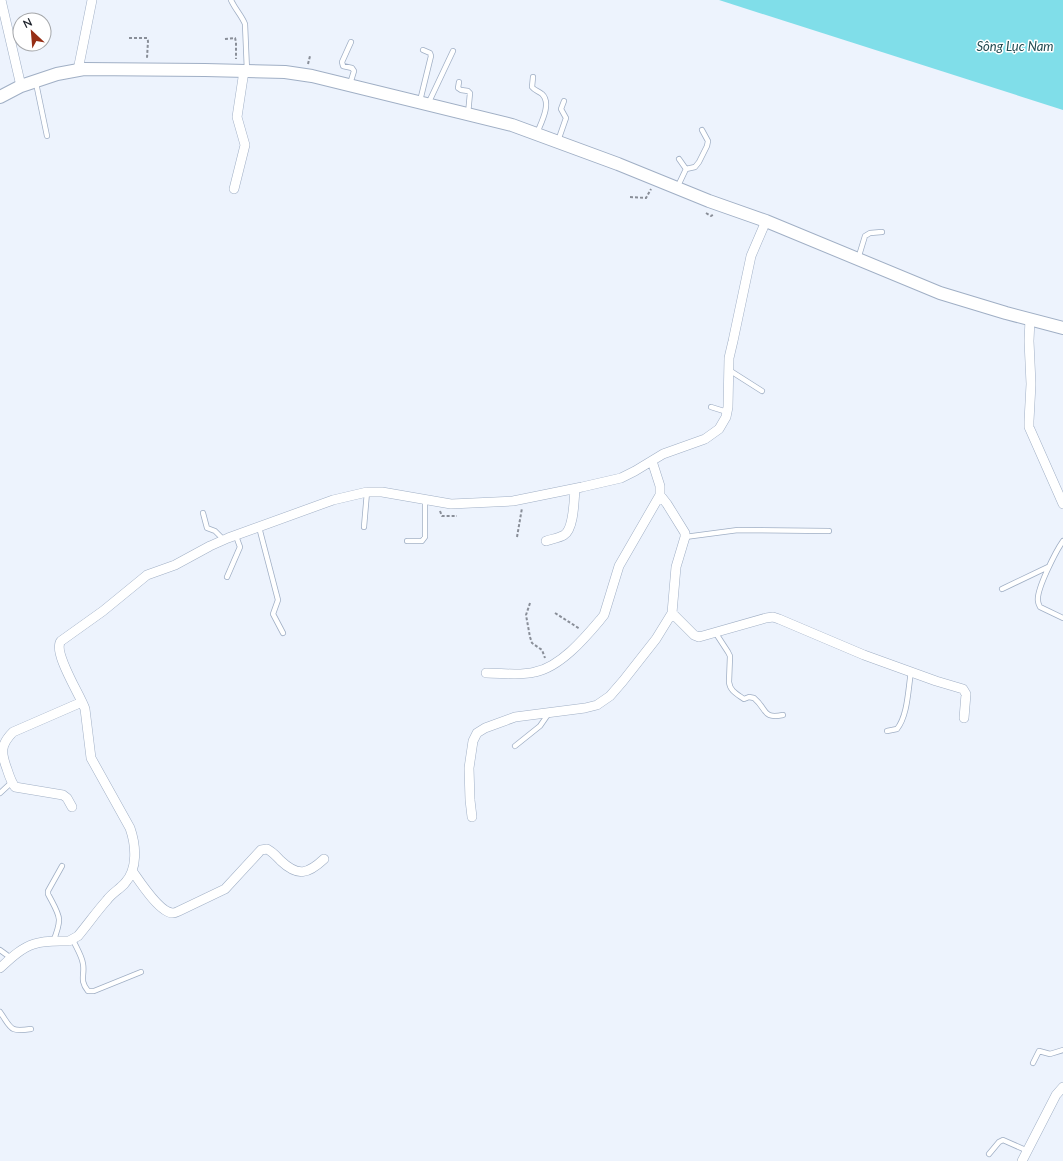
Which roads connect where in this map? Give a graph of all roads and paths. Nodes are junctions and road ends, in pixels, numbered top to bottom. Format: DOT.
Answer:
graph roads {
  1 [pos="1,0"];
  2 [pos="92,0"];
  3 [pos="232,0"];
  4 [pos="129,38"];
  5 [pos="225,39"];
  6 [pos="351,42"];
  7 [pos="423,50"];
  8 [pos="453,51"];
  9 [pos="146,69"];
  10 [pos="78,70"];
  11 [pos="242,71"];
  12 [pos="533,77"];
  13 [pos="35,81"];
  14 [pos="459,82"];
  15 [pos="21,86"];
  16 [pos="350,86"];
  17 [pos="0,97"];
  18 [pos="564,101"];
  19 [pos="423,103"];
  20 [pos="468,114"];
  21 [pos="702,130"];
  22 [pos="537,134"];
  23 [pos="48,136"];
  24 [pos="558,142"];
  25 [pos="679,159"];
  26 [pos="686,169"];
  27 [pos="655,179"];
  28 [pos="677,188"];
  29 [pos="234,189"];
  30 [pos="630,197"];
  31 [pos="766,221"];
  32 [pos="882,232"];
  33 [pos="858,259"];
  34 [pos="1030,319"];
  35 [pos="1063,328"];
  36 [pos="729,370"];
  37 [pos="762,391"];
  38 [pos="711,407"];
  39 [pos="727,412"];
  40 [pos="652,461"];
  41 [pos="575,489"];
  42 [pos="366,492"];
  43 [pos="660,495"];
  44 [pos="526,499"];
  45 [pos="425,500"];
  46 [pos="1063,504"];
  47 [pos="203,513"];
  48 [pos="259,527"];
  49 [pos="364,527"];
  50 [pos="829,532"];
  51 [pos="236,536"];
  52 [pos="517,537"];
  53 [pos="685,537"];
  54 [pos="224,540"];
  55 [pos="407,541"];
  56 [pos="546,541"];
  57 [pos="1063,541"];
  58 [pos="1048,567"];
  59 [pos="227,577"];
  60 [pos="1002,589"];
  61 [pos="530,604"];
  62 [pos="555,613"];
  63 [pos="672,613"];
  64 [pos="1063,618"];
  65 [pos="715,632"];
  66 [pos="283,633"];
  67 [pos="588,633"];
  68 [pos="548,668"];
  69 [pos="911,672"];
  70 [pos="486,673"];
  71 [pos="82,702"];
  72 [pos="550,712"];
  73 [pos="783,715"];
  74 [pos="964,718"];
  75 [pos="887,731"];
  76 [pos="515,746"];
  77 [pos="12,781"];
  78 [pos="0,793"];
  79 [pos="72,807"];
  80 [pos="472,817"];
  81 [pos="324,859"];
  82 [pos="62,866"];
  83 [pos="133,872"];
  84 [pos="73,940"];
  85 [pos="53,942"];
  86 [pos="0,950"];
  87 [pos="11,958"];
  88 [pos="0,968"];
  89 [pos="140,972"];
  90 [pos="0,1012"];
  91 [pos="31,1028"];
  92 [pos="1063,1050"];
  93 [pos="1033,1063"];
  94 [pos="1063,1087"];
  95 [pos="1028,1151"];
  96 [pos="989,1154"];
  97 [pos="1022,1161"];
  1 -- 15 [label="street"];
  2 -- 10 [label="street"];
  3 -- 11 [label="lane"];
  4 -- 9 [label="path"];
  5 -- 11 [label="path"];
  6 -- 16 [label="lane"];
  7 -- 19 [label="lane"];
  8 -- 19 [label="lane"];
  9 -- 10 [label="street"];
  9 -- 11 [label="street"];
  10 -- 13 [label="street"];
  11 -- 16 [label="street"];
  11 -- 29 [label="street"];
  12 -- 22 [label="lane"];
  13 -- 15 [label="street"];
  13 -- 23 [label="lane"];
  14 -- 20 [label="lane"];
  15 -- 17 [label="street"];
  16 -- 19 [label="street"];
  18 -- 24 [label="lane"];
  19 -- 20 [label="street"];
  20 -- 22 [label="street"];
  21 -- 26 [label="lane"];
  22 -- 24 [label="street"];
  24 -- 27 [label="street"];
  25 -- 26 [label="lane"];
  26 -- 28 [label="lane"];
  27 -- 28 [label="street"];
  27 -- 30 [label="path"];
  28 -- 31 [label="street"];
  31 -- 33 [label="street"];
  31 -- 36 [label="street"];
  32 -- 33 [label="lane"];
  33 -- 34 [label="street"];
  34 -- 35 [label="street"];
  34 -- 46 [label="street"];
  36 -- 37 [label="lane"];
  36 -- 39 [label="street"];
  38 -- 39 [label="lane"];
  39 -- 40 [label="street"];
  40 -- 41 [label="street"];
  40 -- 43 [label="street"];
  41 -- 44 [label="street"];
  41 -- 56 [label="street"];
  42 -- 45 [label="street"];
  42 -- 48 [label="street"];
  42 -- 49 [label="lane"];
  43 -- 53 [label="street"];
  43 -- 67 [label="street"];
  44 -- 45 [label="street"];
  44 -- 52 [label="path"];
  45 -- 55 [label="lane"];
  47 -- 54 [label="lane"];
  48 -- 51 [label="street"];
  48 -- 66 [label="lane"];
  50 -- 53 [label="lane"];
  51 -- 54 [label="street"];
  51 -- 59 [label="lane"];
  53 -- 63 [label="street"];
  54 -- 71 [label="street"];
  57 -- 58 [label="lane"];
  58 -- 60 [label="lane"];
  58 -- 64 [label="lane"];
  61 -- 68 [label="path"];
  62 -- 67 [label="path"];
  63 -- 65 [label="street"];
  63 -- 72 [label="street"];
  65 -- 69 [label="street"];
  65 -- 73 [label="lane"];
  67 -- 68 [label="street"];
  68 -- 70 [label="street"];
  69 -- 74 [label="street"];
  69 -- 75 [label="lane"];
  71 -- 77 [label="street"];
  71 -- 83 [label="street"];
  72 -- 76 [label="lane"];
  72 -- 80 [label="street"];
  77 -- 78 [label="lane"];
  77 -- 79 [label="street"];
  81 -- 83 [label="street"];
  82 -- 85 [label="lane"];
  83 -- 84 [label="street"];
  84 -- 85 [label="street"];
  84 -- 89 [label="lane"];
  85 -- 87 [label="street"];
  86 -- 87 [label="lane"];
  87 -- 88 [label="street"];
  90 -- 91 [label="lane"];
  92 -- 93 [label="lane"];
  94 -- 95 [label="street"];
  95 -- 96 [label="lane"];
  95 -- 97 [label="street"];
}
